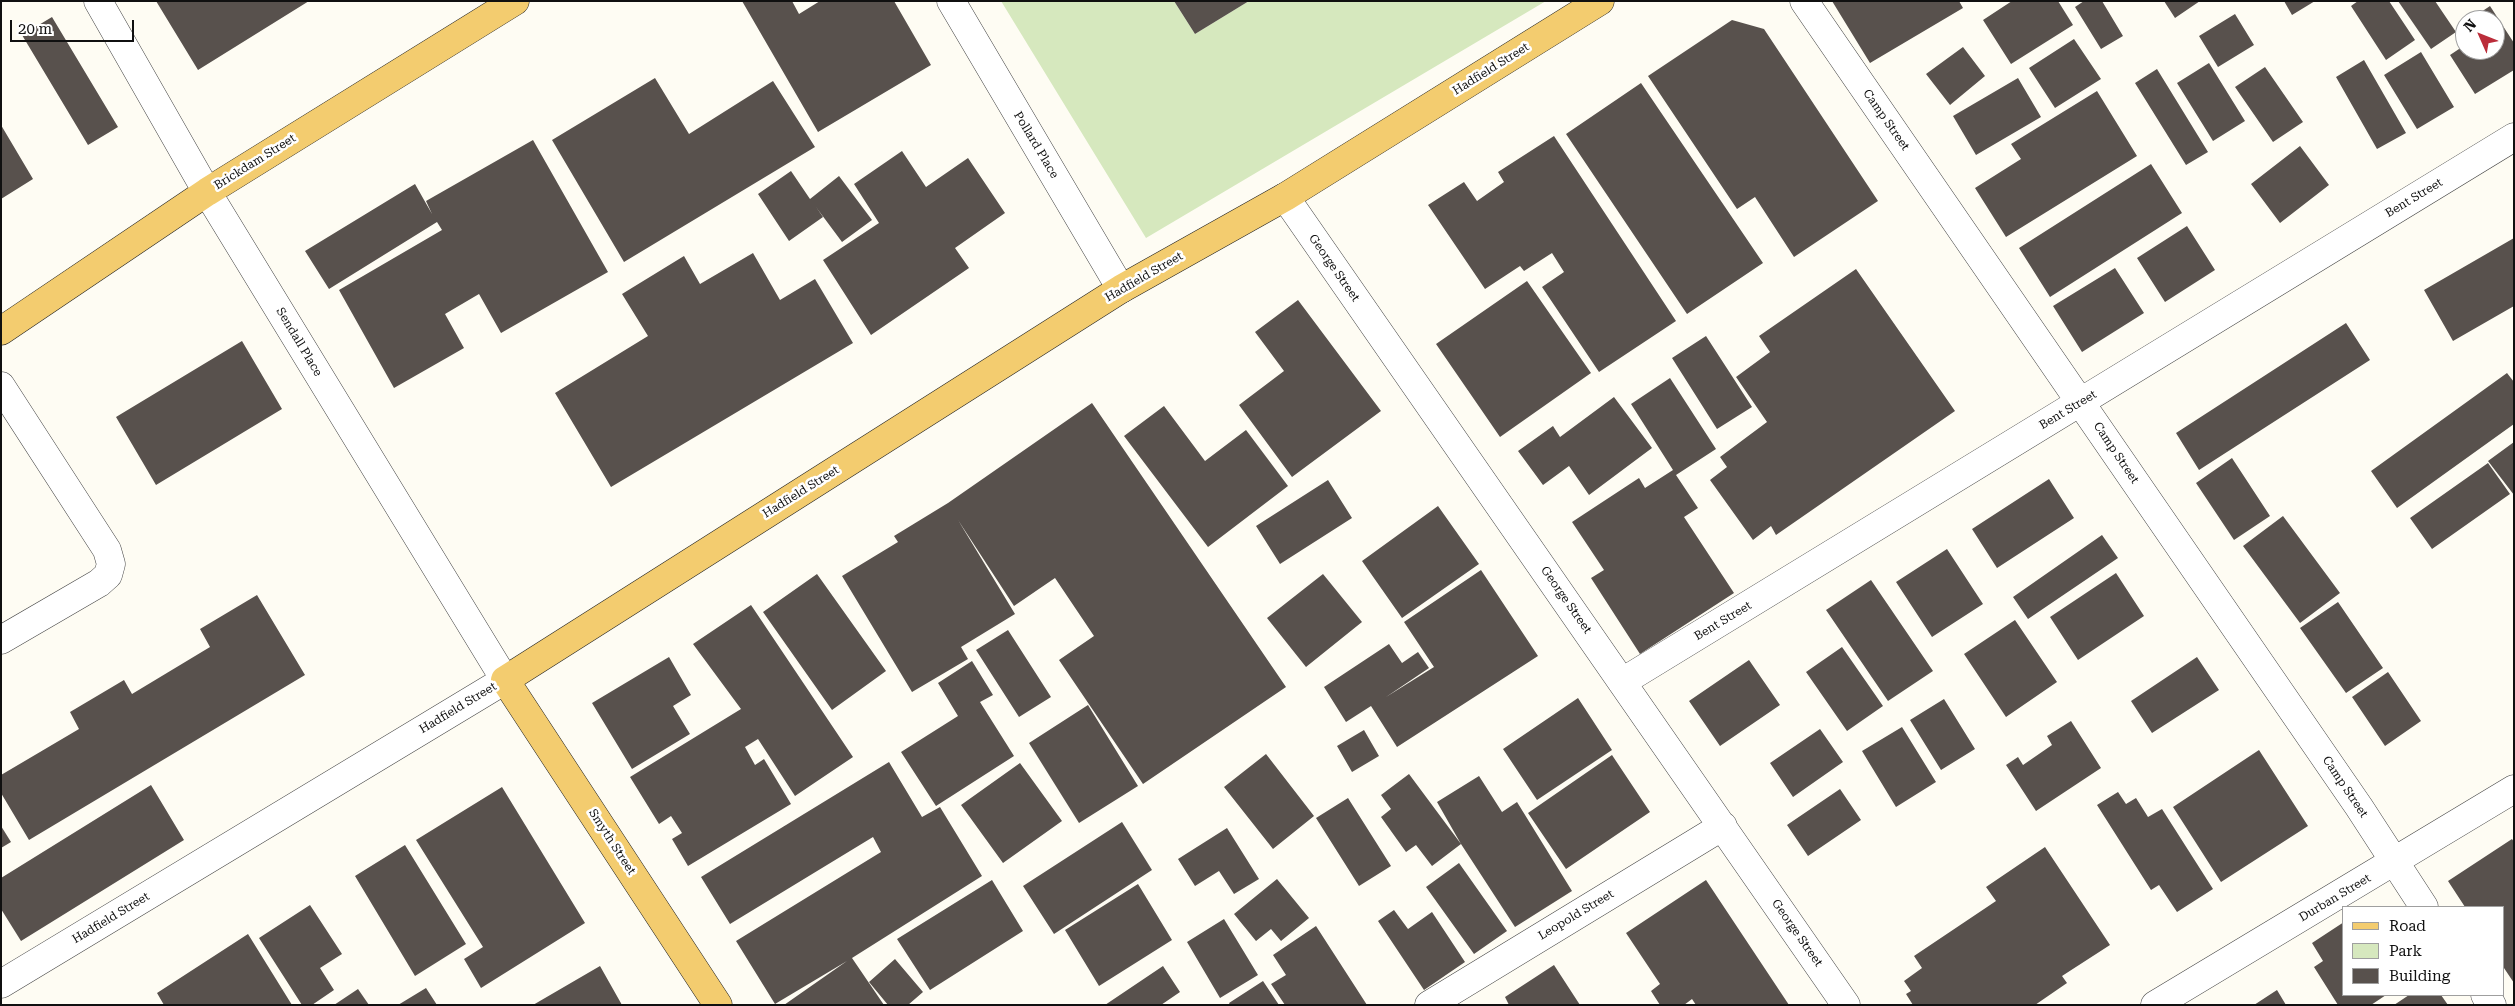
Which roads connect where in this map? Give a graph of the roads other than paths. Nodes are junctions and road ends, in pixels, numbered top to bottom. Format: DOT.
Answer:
graph roads {
  1 [pos="98,1"];
  2 [pos="515,1"];
  3 [pos="951,1"];
  4 [pos="1600,1"];
  5 [pos="1804,1"];
  6 [pos="2514,137"];
  7 [pos="207,192"];
  8 [pos="1285,197"];
  9 [pos="1121,289"];
  10 [pos="1,331"];
  11 [pos="1,386"];
  12 [pos="2081,402"];
  13 [pos="1,640"];
  14 [pos="504,680"];
  15 [pos="1622,682"];
  16 [pos="2514,790"];
  17 [pos="1723,826"];
  18 [pos="2394,863"];
  19 [pos="2423,906"];
  20 [pos="1,984"];
  21 [pos="718,1005"];
  22 [pos="1428,1005"];
  23 [pos="1846,1005"];
  24 [pos="2154,1005"];
  1 -- 7 [label="street, Sendall Place"];
  2 -- 7 [label="main road, Brickdam Street"];
  3 -- 9 [label="street, Pollard Place"];
  4 -- 8 [label="main road, Hadfield Street"];
  5 -- 12 [label="street, Camp Street"];
  6 -- 12 [label="street, Bent Street"];
  7 -- 10 [label="main road, Brickdam Street"];
  7 -- 14 [label="street, Sendall Place"];
  8 -- 9 [label="main road, Hadfield Street"];
  8 -- 15 [label="street, George Street"];
  9 -- 14 [label="main road, Hadfield Street"];
  11 -- 13 [label="street"];
  12 -- 15 [label="street, Bent Street"];
  12 -- 18 [label="street, Camp Street"];
  14 -- 20 [label="street, Hadfield Street"];
  14 -- 21 [label="main road, Smyth Street"];
  15 -- 17 [label="street, George Street"];
  16 -- 18 [label="street, Durban Street"];
  17 -- 22 [label="street, Leopold Street"];
  17 -- 23 [label="street, George Street"];
  18 -- 19 [label="street, Camp Street"];
  18 -- 24 [label="street, Durban Street"];
}
